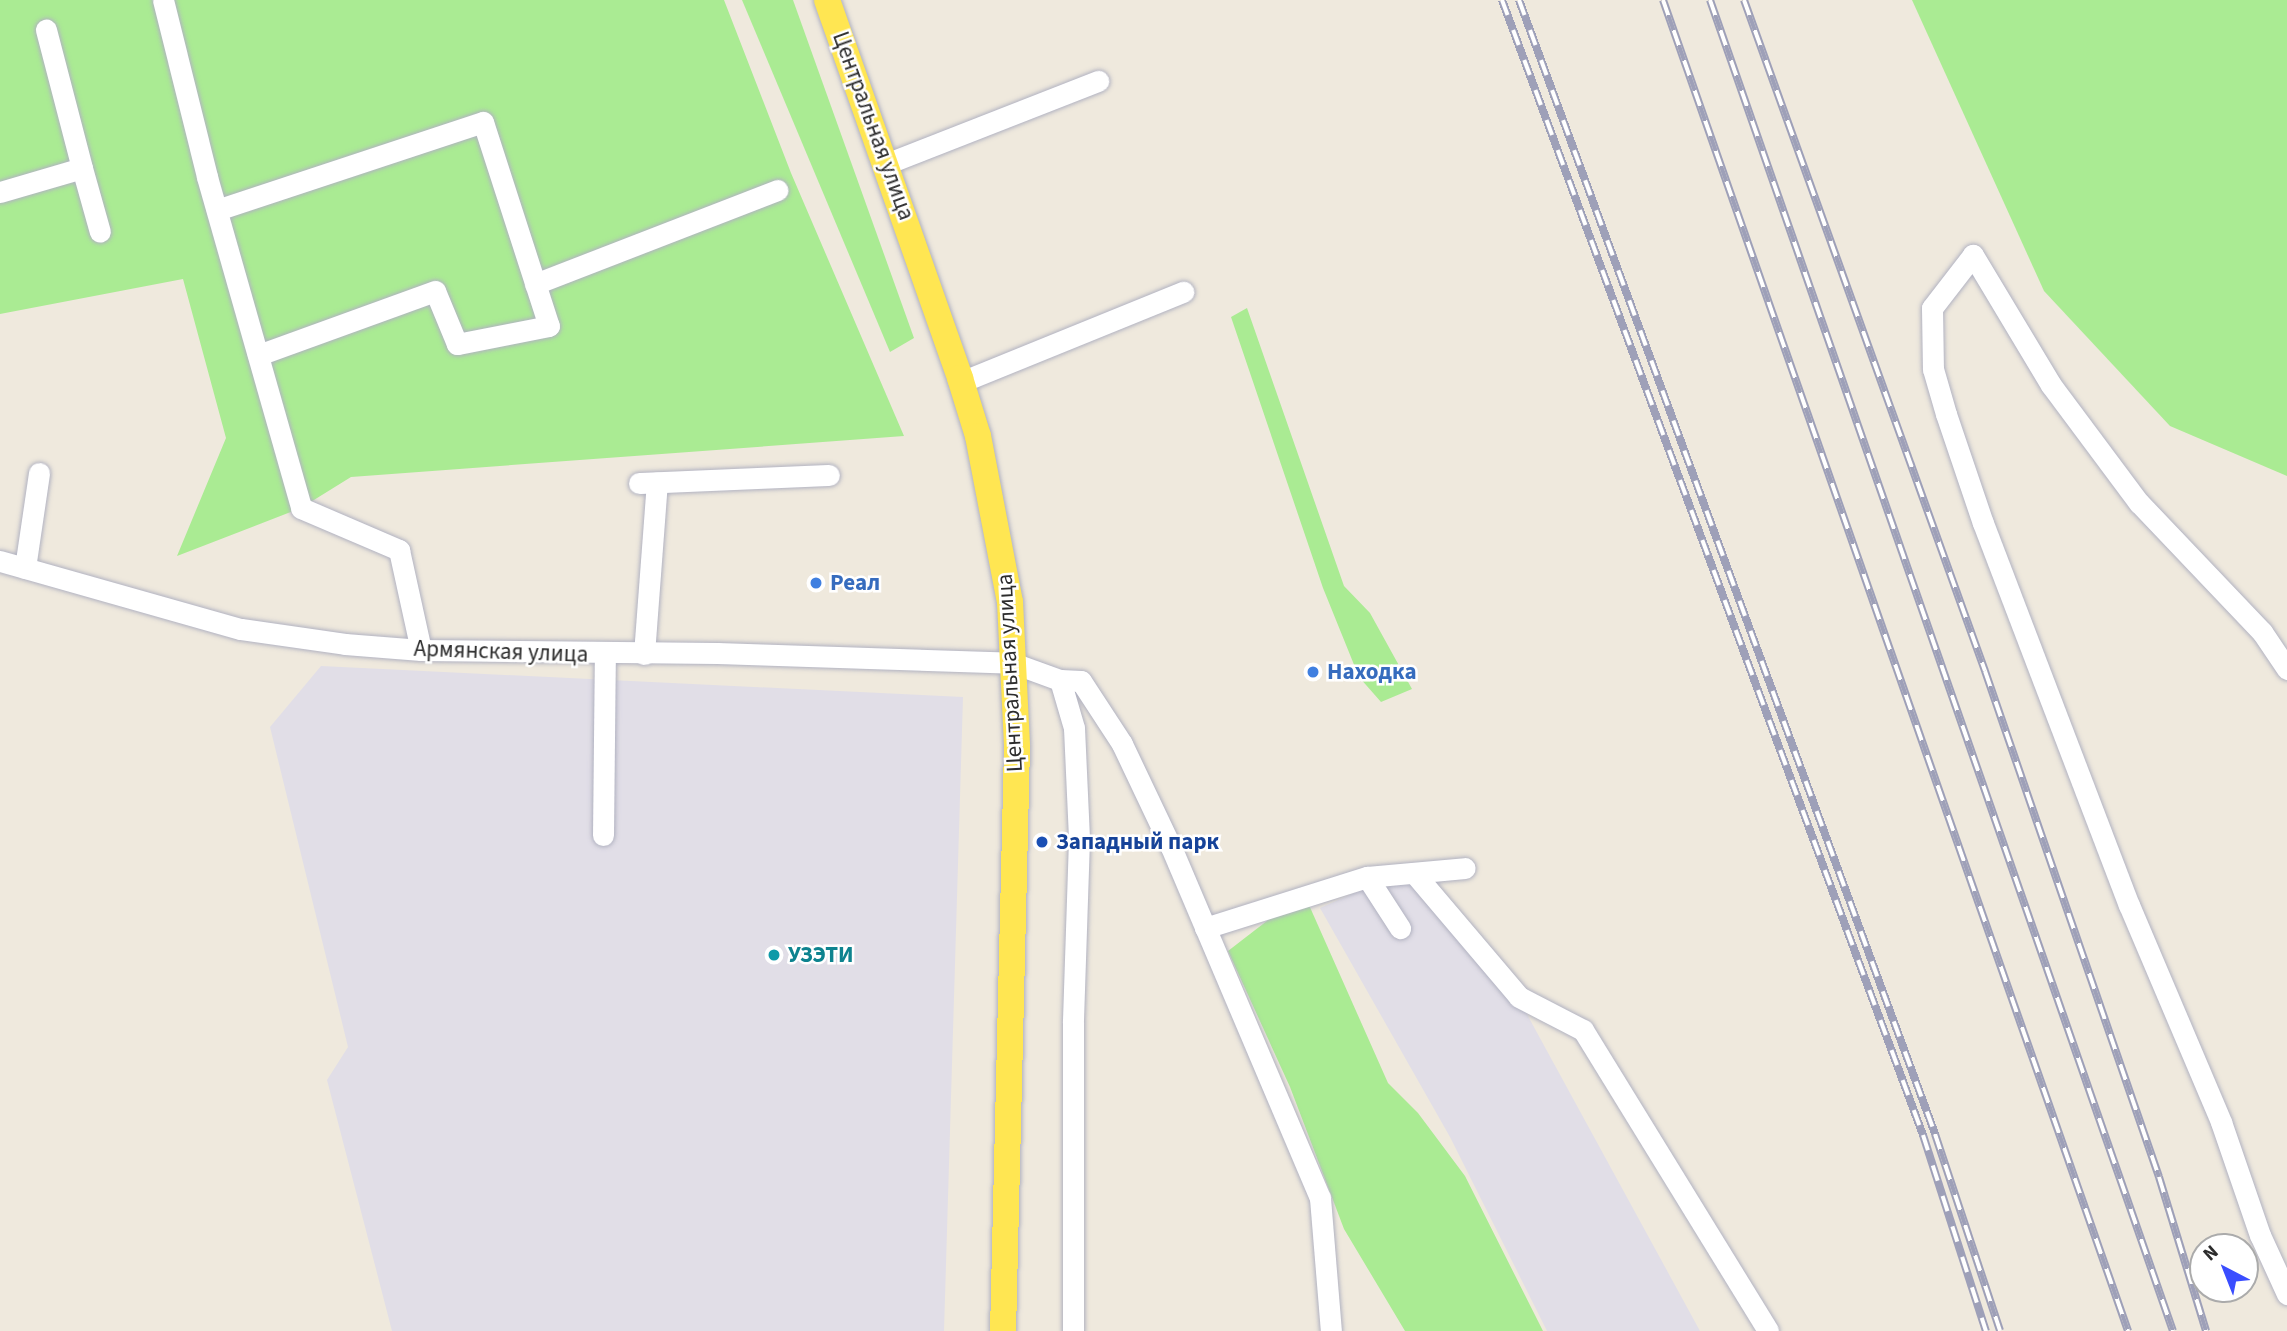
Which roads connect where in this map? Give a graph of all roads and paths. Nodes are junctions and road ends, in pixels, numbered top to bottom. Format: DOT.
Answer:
graph roads {
  1 [pos="163,0"];
  2 [pos="827,0"];
  3 [pos="46,30"];
  4 [pos="1098,81"];
  5 [pos="886,164"];
  6 [pos="82,168"];
  7 [pos="777,190"];
  8 [pos="0,192"];
  9 [pos="217,211"];
  10 [pos="100,232"];
  11 [pos="535,284"];
  12 [pos="1183,292"];
  13 [pos="258,355"];
  14 [pos="961,382"];
  15 [pos="38,472"];
  16 [pos="829,475"];
  17 [pos="0,561"];
  18 [pos="25,568"];
  19 [pos="421,650"];
  20 [pos="644,654"];
  21 [pos="605,655"];
  22 [pos="1013,663"];
  23 [pos="2287,669"];
  24 [pos="1060,680"];
  25 [pos="603,835"];
  26 [pos="1465,868"];
  27 [pos="1414,873"];
  28 [pos="1367,877"];
  29 [pos="1205,928"];
  30 [pos="1400,928"];
  31 [pos="2287,1294"];
  32 [pos="1003,1331"];
  33 [pos="1073,1331"];
  34 [pos="1331,1331"];
  35 [pos="1768,1331"];
  1 -- 9 [label="street"];
  2 -- 5 [label="main road, Центральная улица"];
  3 -- 6 [label="street"];
  4 -- 5 [label="street"];
  5 -- 14 [label="main road, Центральная улица"];
  6 -- 8 [label="street"];
  6 -- 10 [label="street"];
  7 -- 11 [label="street"];
  9 -- 11 [label="street"];
  9 -- 13 [label="street"];
  11 -- 13 [label="street"];
  12 -- 14 [label="street"];
  13 -- 19 [label="street"];
  14 -- 22 [label="main road, Центральная улица"];
  15 -- 18 [label="street"];
  16 -- 20 [label="street"];
  17 -- 18 [label="street, Армянская улица"];
  18 -- 19 [label="street, Армянская улица"];
  19 -- 21 [label="street, Армянская улица"];
  20 -- 21 [label="street, Армянская улица"];
  20 -- 22 [label="street, Армянская улица"];
  21 -- 25 [label="street"];
  22 -- 24 [label="street, Армянская улица"];
  22 -- 32 [label="main road, Центральная улица"];
  23 -- 31 [label="street"];
  24 -- 29 [label="street, Армянская улица"];
  24 -- 33 [label="street"];
  26 -- 27 [label="street"];
  27 -- 28 [label="street"];
  27 -- 35 [label="street"];
  28 -- 29 [label="street"];
  28 -- 30 [label="street"];
  29 -- 34 [label="street"];
}
